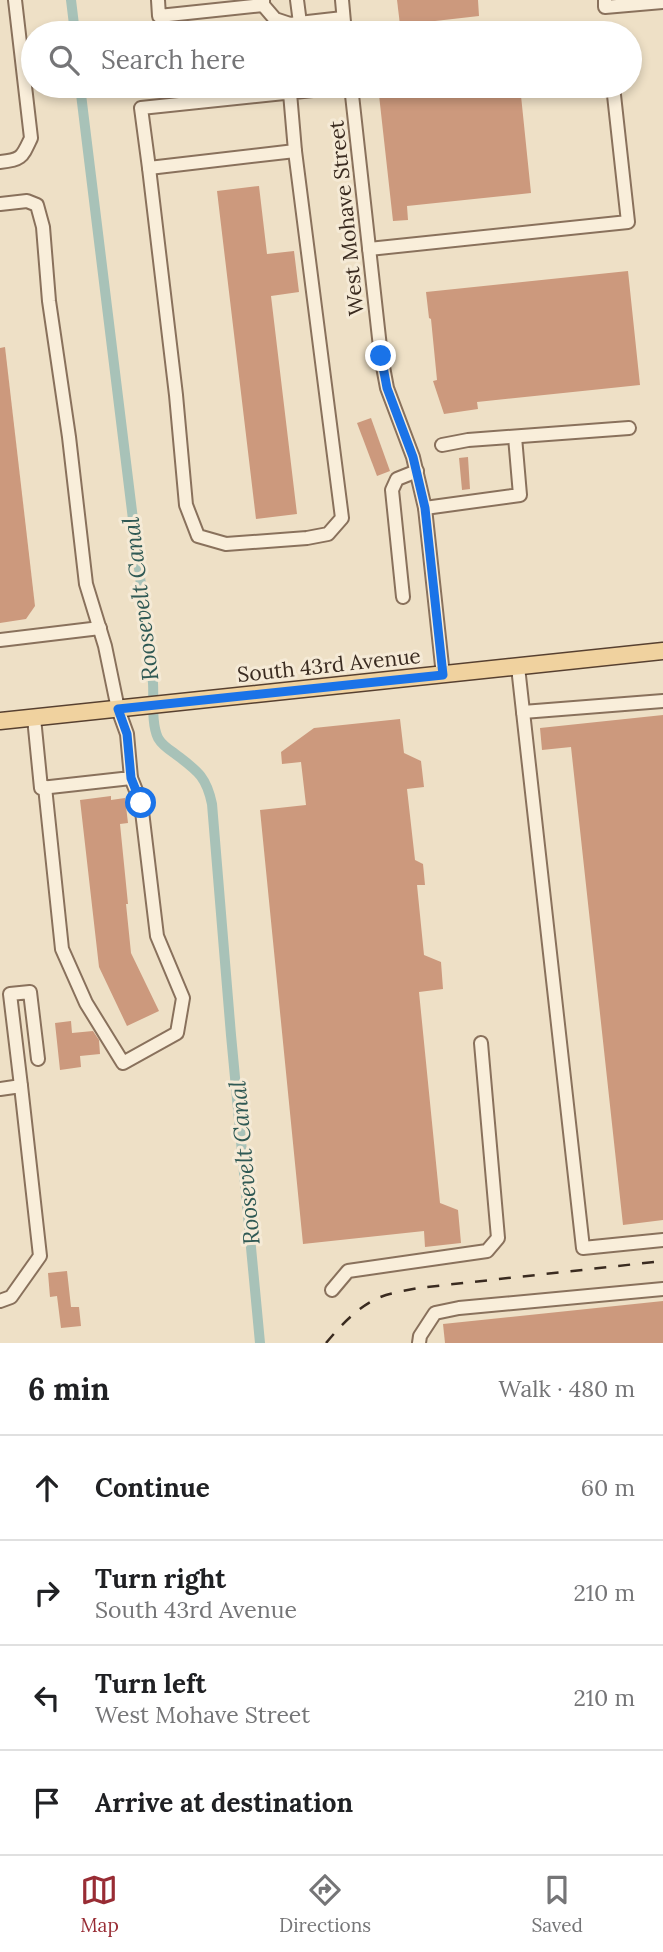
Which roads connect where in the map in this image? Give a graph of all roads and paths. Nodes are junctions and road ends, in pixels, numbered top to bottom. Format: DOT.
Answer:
graph roads {
  1 [pos="15,0"];
  2 [pos="158,0"];
  3 [pos="297,0"];
  4 [pos="342,0"];
  5 [pos="605,0"];
  6 [pos="644,2"];
  7 [pos="663,2"];
  8 [pos="263,3"];
  9 [pos="344,18"];
  10 [pos="281,21"];
  11 [pos="300,21"];
  12 [pos="318,21"];
  13 [pos="344,21"];
  14 [pos="21,52"];
  15 [pos="26,98"];
  16 [pos="240,98"];
  17 [pos="290,98"];
  18 [pos="352,98"];
  19 [pos="614,98"];
  20 [pos="295,150"];
  21 [pos="0,162"];
  22 [pos="149,168"];
  23 [pos="0,204"];
  24 [pos="369,249"];
  25 [pos="629,428"];
  26 [pos="515,437"];
  27 [pos="442,445"];
  28 [pos="416,471"];
  29 [pos="425,508"];
  30 [pos="403,597"];
  31 [pos="100,628"];
  32 [pos="0,640"];
  33 [pos="663,650"];
  34 [pos="518,667"];
  35 [pos="443,675"];
  36 [pos="663,701"];
  37 [pos="118,709"];
  38 [pos="523,712"];
  39 [pos="34,718"];
  40 [pos="0,721"];
  41 [pos="131,778"];
  42 [pos="45,787"];
  43 [pos="5,994"];
  44 [pos="481,1043"];
  45 [pos="38,1059"];
  46 [pos="21,1086"];
  47 [pos="0,1089"];
  48 [pos="663,1240"];
  49 [pos="663,1289"];
  50 [pos="332,1290"];
  51 [pos="0,1301"];
  52 [pos="419,1343"];
  1 -- 14 [label="street"];
  2 -- 8 [label="street"];
  3 -- 11 [label="street"];
  4 -- 9 [label="street"];
  5 -- 6 [label="street"];
  6 -- 7 [label="street"];
  8 -- 10 [label="street"];
  9 -- 12 [label="street"];
  9 -- 13 [label="street"];
  15 -- 21 [label="street"];
  16 -- 22 [label="street"];
  17 -- 20 [label="street"];
  18 -- 24 [label="street, West Mohave Street"];
  19 -- 24 [label="street"];
  20 -- 22 [label="street"];
  20 -- 22 [label="street"];
  23 -- 31 [label="street"];
  24 -- 28 [label="street, West Mohave Street"];
  25 -- 26 [label="street"];
  26 -- 27 [label="street"];
  26 -- 29 [label="street"];
  28 -- 29 [label="street, West Mohave Street"];
  28 -- 30 [label="street"];
  29 -- 35 [label="street, West Mohave Street"];
  31 -- 32 [label="street"];
  31 -- 37 [label="street"];
  33 -- 34 [label="main road, South 43rd Avenue"];
  34 -- 35 [label="main road, South 43rd Avenue"];
  34 -- 38 [label="street"];
  35 -- 37 [label="main road, South 43rd Avenue"];
  36 -- 38 [label="street"];
  37 -- 39 [label="main road, South 43rd Avenue"];
  37 -- 41 [label="street"];
  38 -- 48 [label="street"];
  39 -- 40 [label="main road, South 43rd Avenue"];
  39 -- 42 [label="street"];
  41 -- 42 [label="street"];
  41 -- 42 [label="street"];
  43 -- 45 [label="street"];
  43 -- 46 [label="street"];
  44 -- 50 [label="street"];
  46 -- 47 [label="street"];
  46 -- 51 [label="street"];
  49 -- 52 [label="street"];
}
